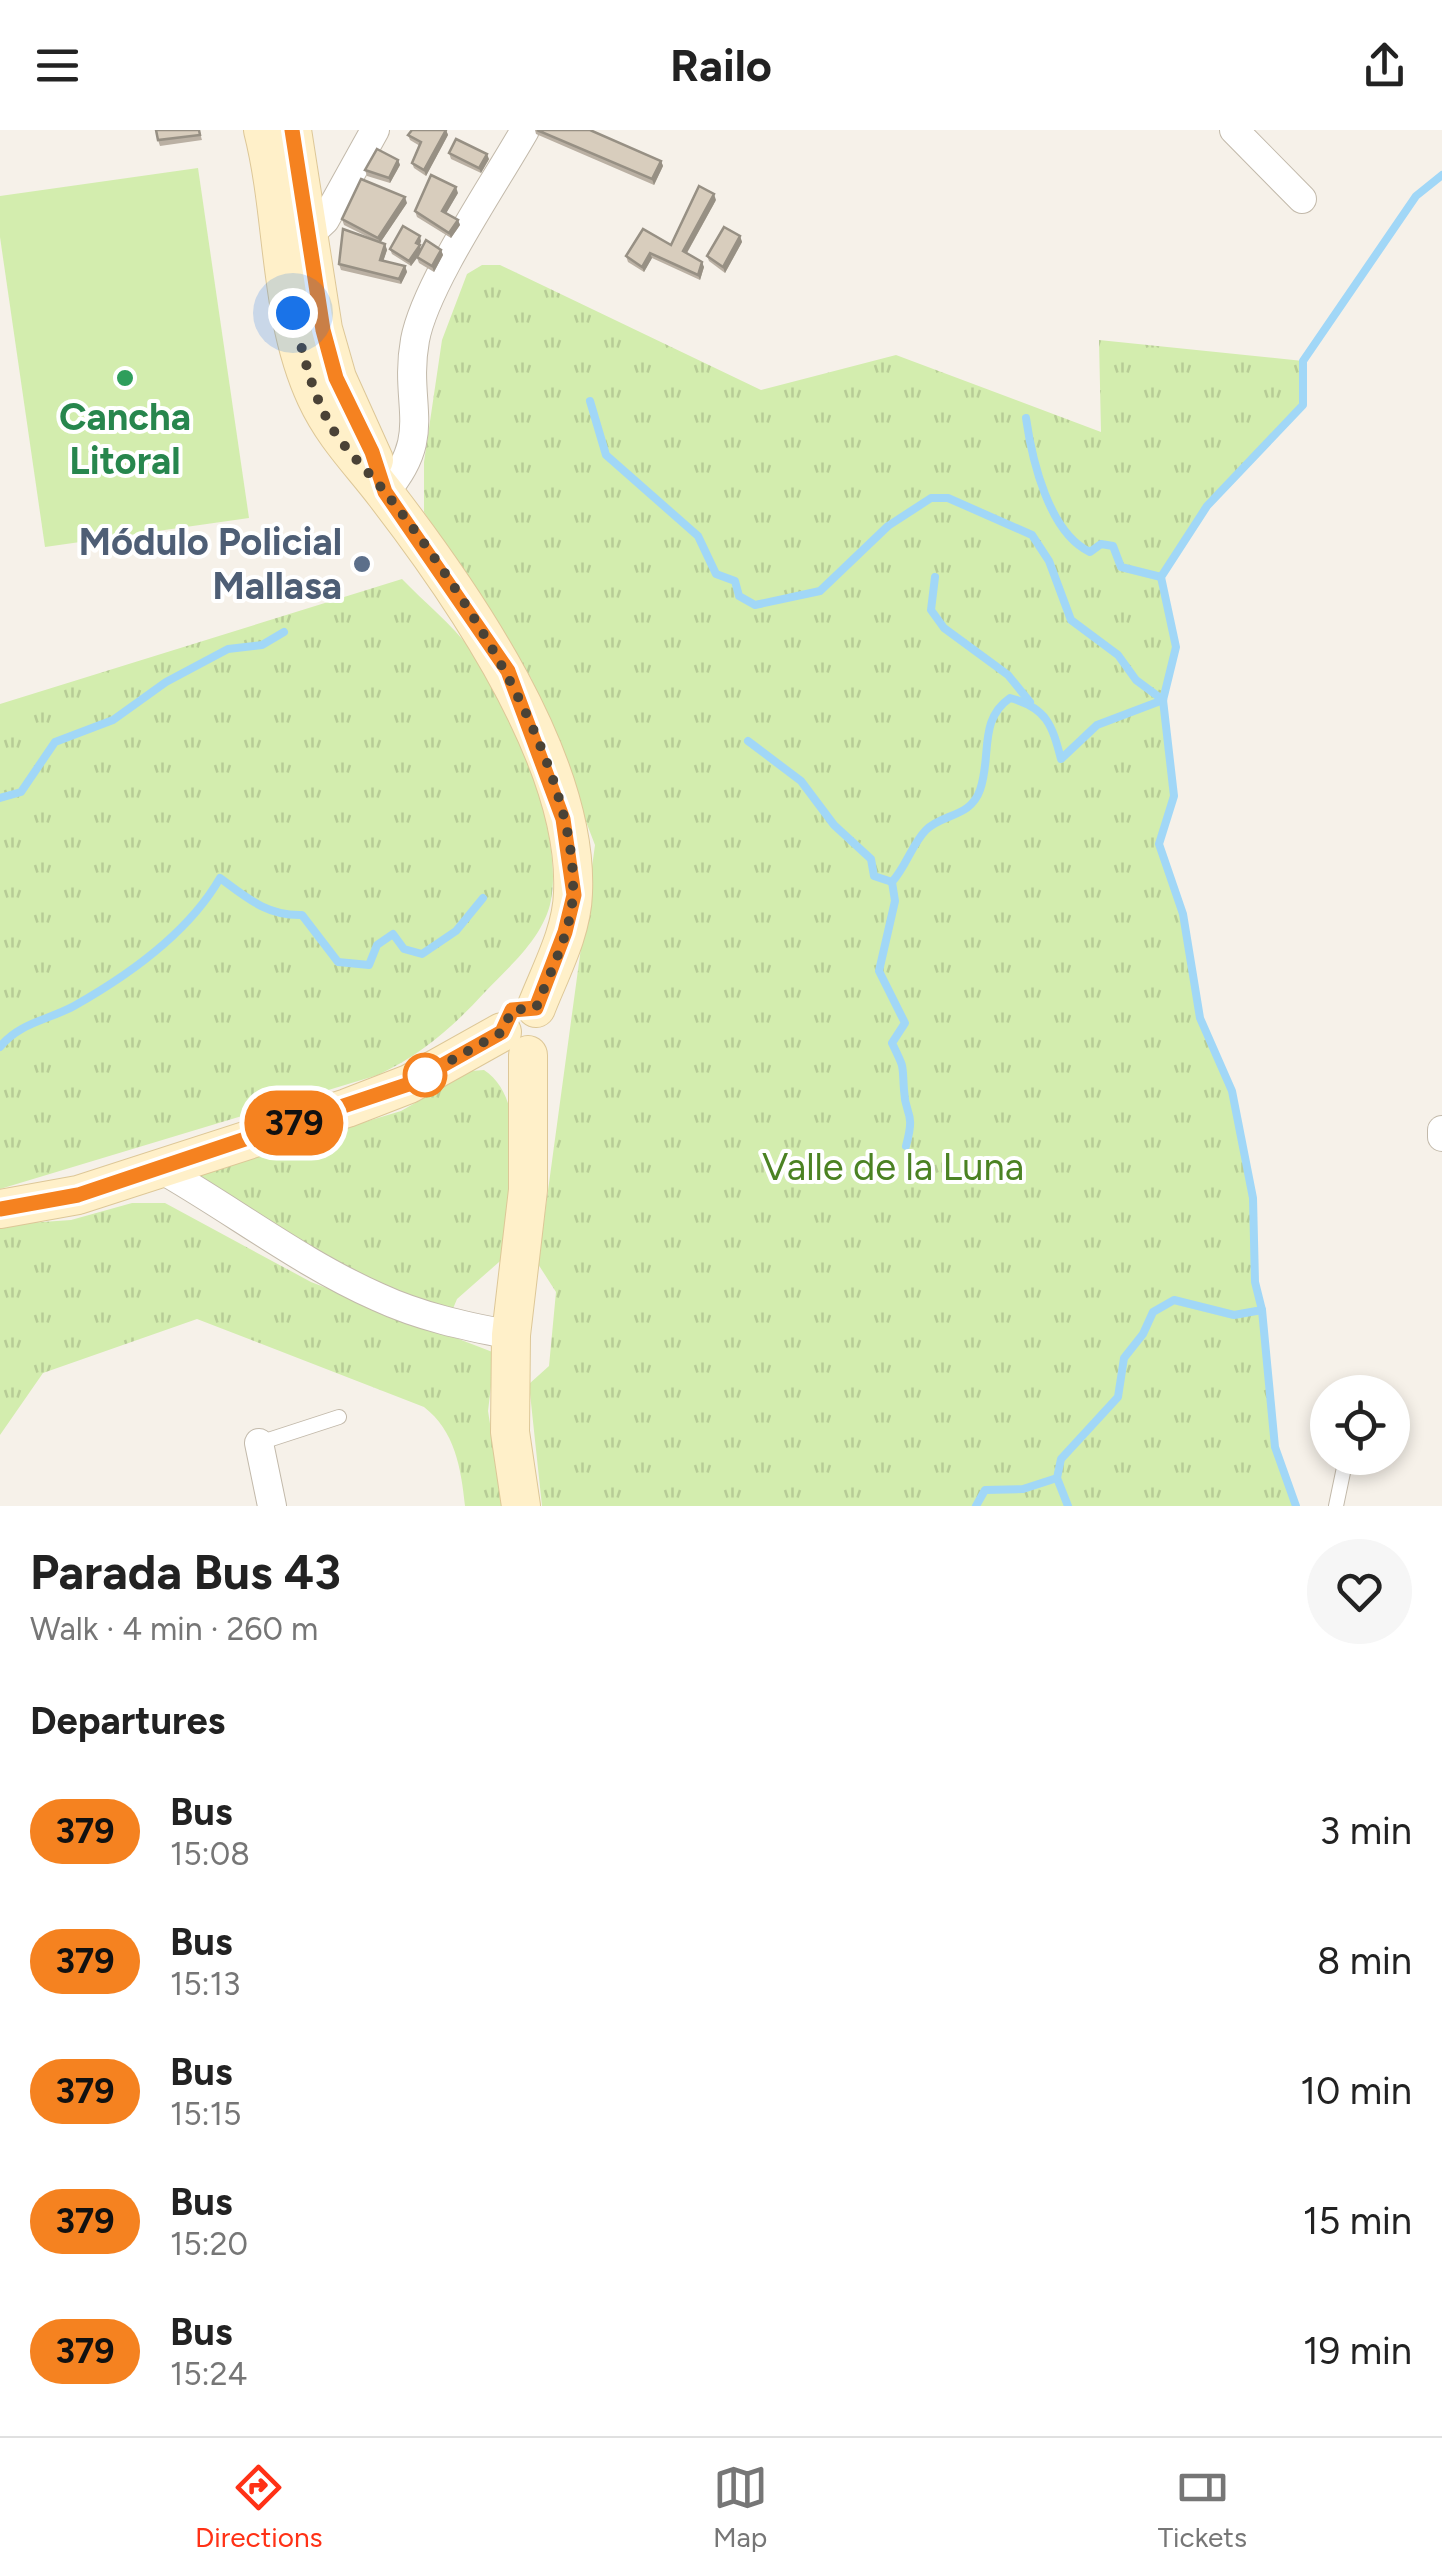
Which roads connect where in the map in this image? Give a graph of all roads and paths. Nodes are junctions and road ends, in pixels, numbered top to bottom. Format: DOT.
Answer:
graph roads {
  1 [pos="263,130"];
  2 [pos="292,130"];
  3 [pos="375,130"];
  4 [pos="525,130"];
  5 [pos="1234,130"];
  6 [pos="1302,199"];
  7 [pos="294,238"];
  8 [pos="385,492"];
  9 [pos="515,1043"];
  10 [pos="160,1168"];
  11 [pos="0,1209"];
  12 [pos="511,1335"];
  13 [pos="340,1417"];
  14 [pos="253,1452"];
  15 [pos="1342,1475"];
  16 [pos="272,1506"];
  17 [pos="522,1506"];
  18 [pos="1336,1506"];
  1 -- 7 [label="main road"];
  2 -- 7 [label="main road"];
  3 -- 7 [label="street"];
  4 -- 8 [label="street"];
  5 -- 6 [label="street"];
  7 -- 8 [label="main road"];
  8 -- 9 [label="main road"];
  9 -- 10 [label="main road"];
  9 -- 12 [label="main road"];
  10 -- 11 [label="main road"];
  10 -- 12 [label="street"];
  12 -- 17 [label="main road"];
  13 -- 14 [label="lane"];
  14 -- 16 [label="street"];
  15 -- 18 [label="lane"];
}
